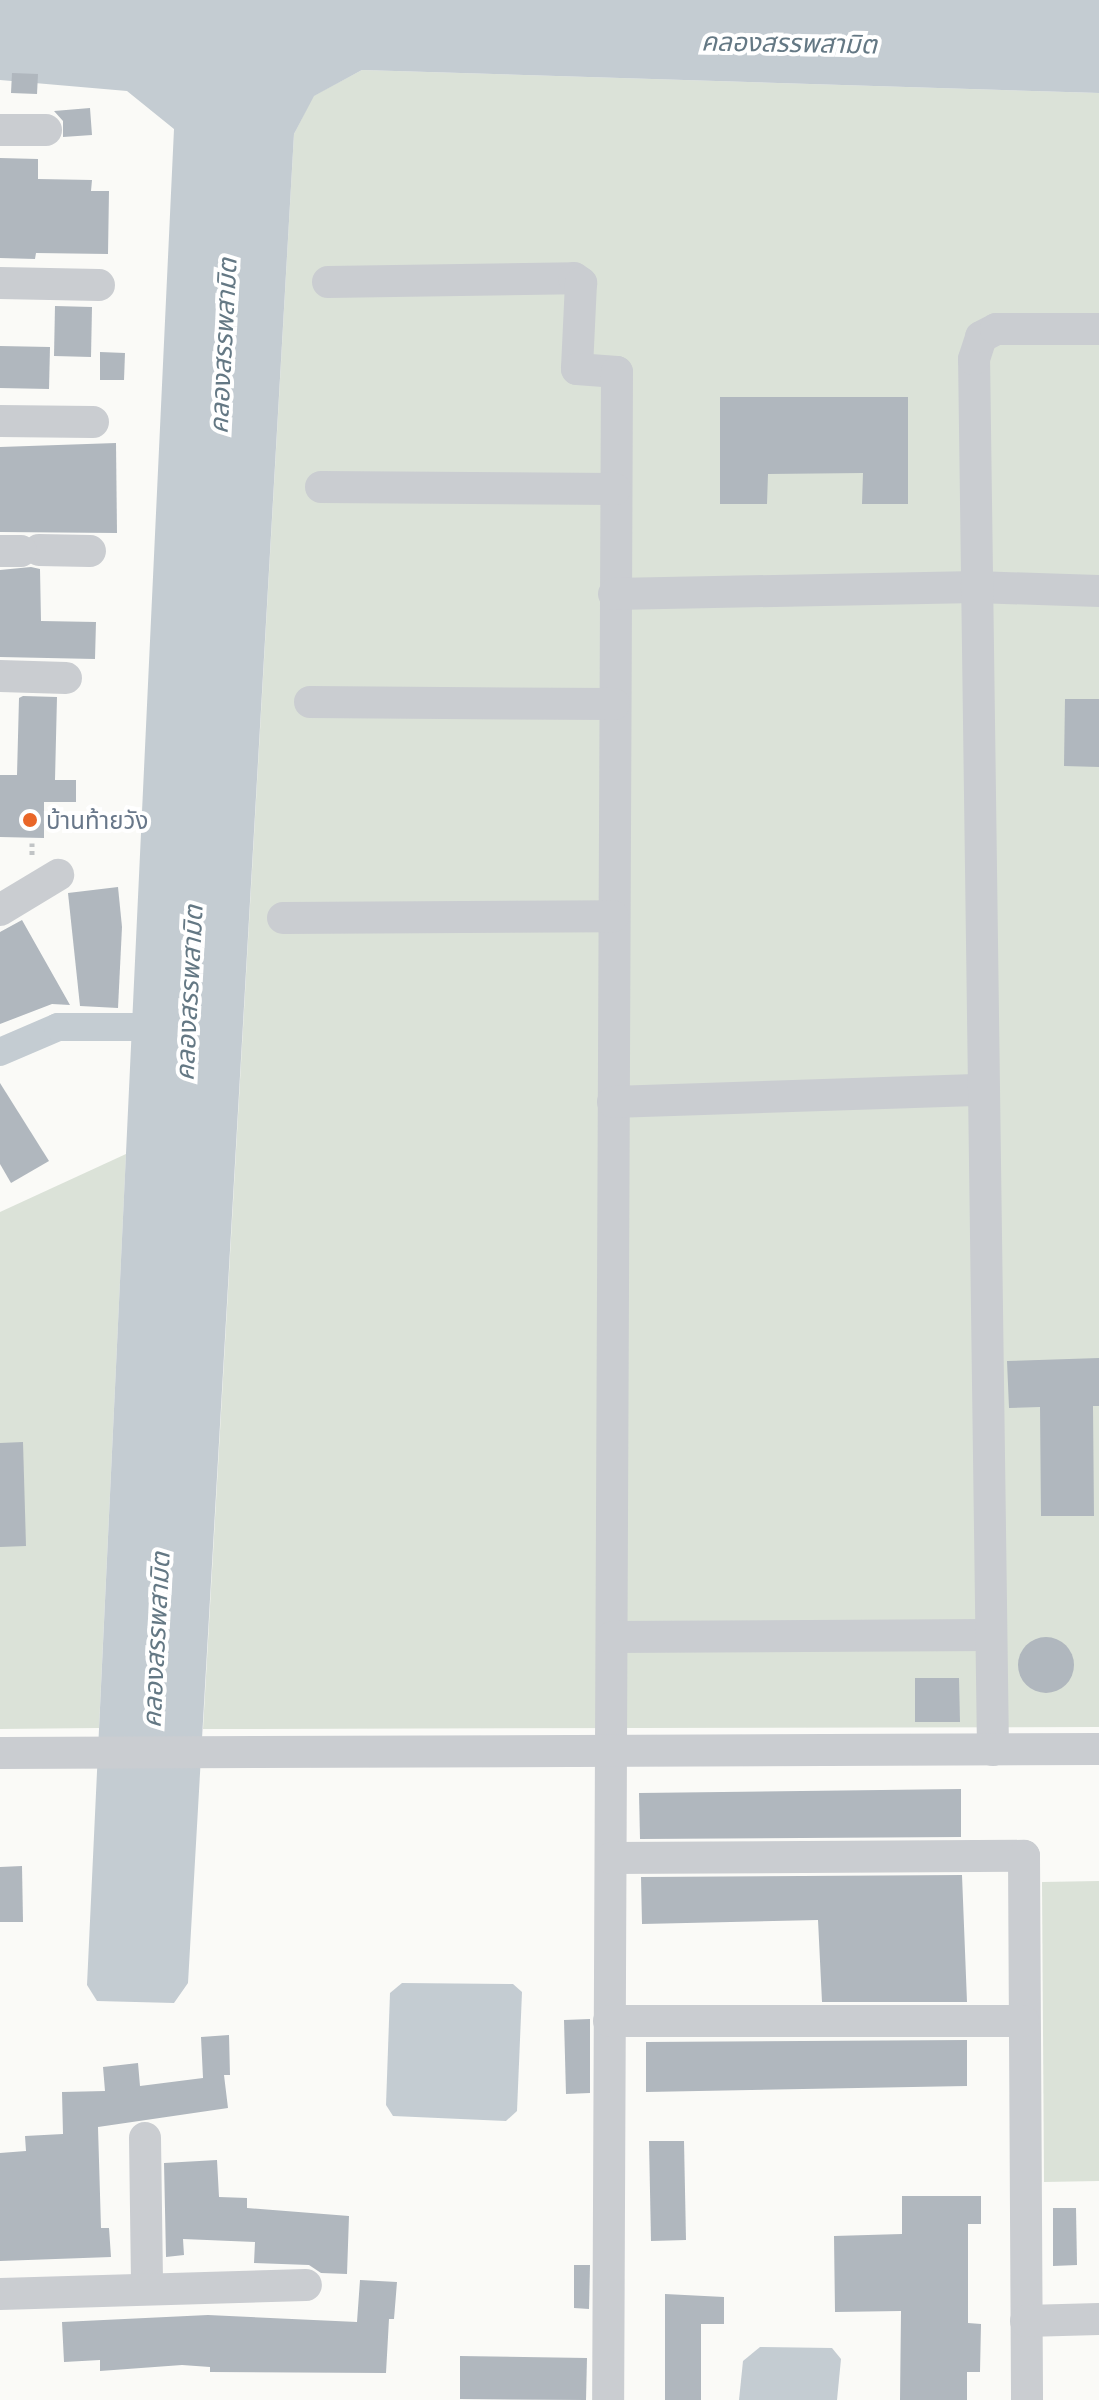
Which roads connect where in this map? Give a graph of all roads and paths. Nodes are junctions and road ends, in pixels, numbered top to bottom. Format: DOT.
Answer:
graph roads {
  1 [pos="0,130"];
  2 [pos="46,130"];
  3 [pos="328,282"];
  4 [pos="0,283"];
  5 [pos="99,285"];
  6 [pos="1099,329"];
  7 [pos="0,421"];
  8 [pos="93,422"];
  9 [pos="321,487"];
  10 [pos="615,489"];
  11 [pos="20,551"];
  12 [pos="90,551"];
  13 [pos="976,587"];
  14 [pos="1099,591"];
  15 [pos="614,594"];
  16 [pos="0,676"];
  17 [pos="66,678"];
  18 [pos="310,702"];
  19 [pos="614,704"];
  20 [pos="58,875"];
  21 [pos="0,910"];
  22 [pos="613,916"];
  23 [pos="283,918"];
  24 [pos="983,1090"];
  25 [pos="613,1102"];
  26 [pos="991,1635"];
  27 [pos="612,1637"];
  28 [pos="1099,1749"];
  29 [pos="993,1750"];
  30 [pos="612,1751"];
  31 [pos="0,1753"];
  32 [pos="611,1858"];
  33 [pos="609,2021"];
  34 [pos="1023,2021"];
  35 [pos="145,2138"];
  36 [pos="306,2285"];
  37 [pos="147,2289"];
  38 [pos="0,2294"];
  39 [pos="1099,2319"];
  40 [pos="1026,2321"];
  41 [pos="608,2400"];
  42 [pos="1027,2400"];
  1 -- 2 [label="street"];
  3 -- 10 [label="street"];
  4 -- 5 [label="street"];
  6 -- 13 [label="street"];
  7 -- 8 [label="street"];
  9 -- 10 [label="street"];
  10 -- 15 [label="street"];
  11 -- 12 [label="street"];
  13 -- 14 [label="street"];
  13 -- 15 [label="street"];
  13 -- 24 [label="street"];
  15 -- 19 [label="street"];
  16 -- 17 [label="street"];
  18 -- 19 [label="street"];
  19 -- 22 [label="street"];
  20 -- 21 [label="street"];
  22 -- 23 [label="street"];
  22 -- 25 [label="street"];
  24 -- 25 [label="street"];
  24 -- 26 [label="street"];
  25 -- 27 [label="street"];
  26 -- 27 [label="street"];
  26 -- 29 [label="street"];
  27 -- 30 [label="street"];
  28 -- 29 [label="street"];
  29 -- 30 [label="street"];
  30 -- 31 [label="street"];
  30 -- 32 [label="street"];
  32 -- 33 [label="street"];
  32 -- 34 [label="street"];
  33 -- 34 [label="street"];
  33 -- 41 [label="street"];
  34 -- 40 [label="street"];
  35 -- 37 [label="street"];
  36 -- 37 [label="street"];
  37 -- 38 [label="street"];
  39 -- 40 [label="street"];
  40 -- 42 [label="street"];
}
